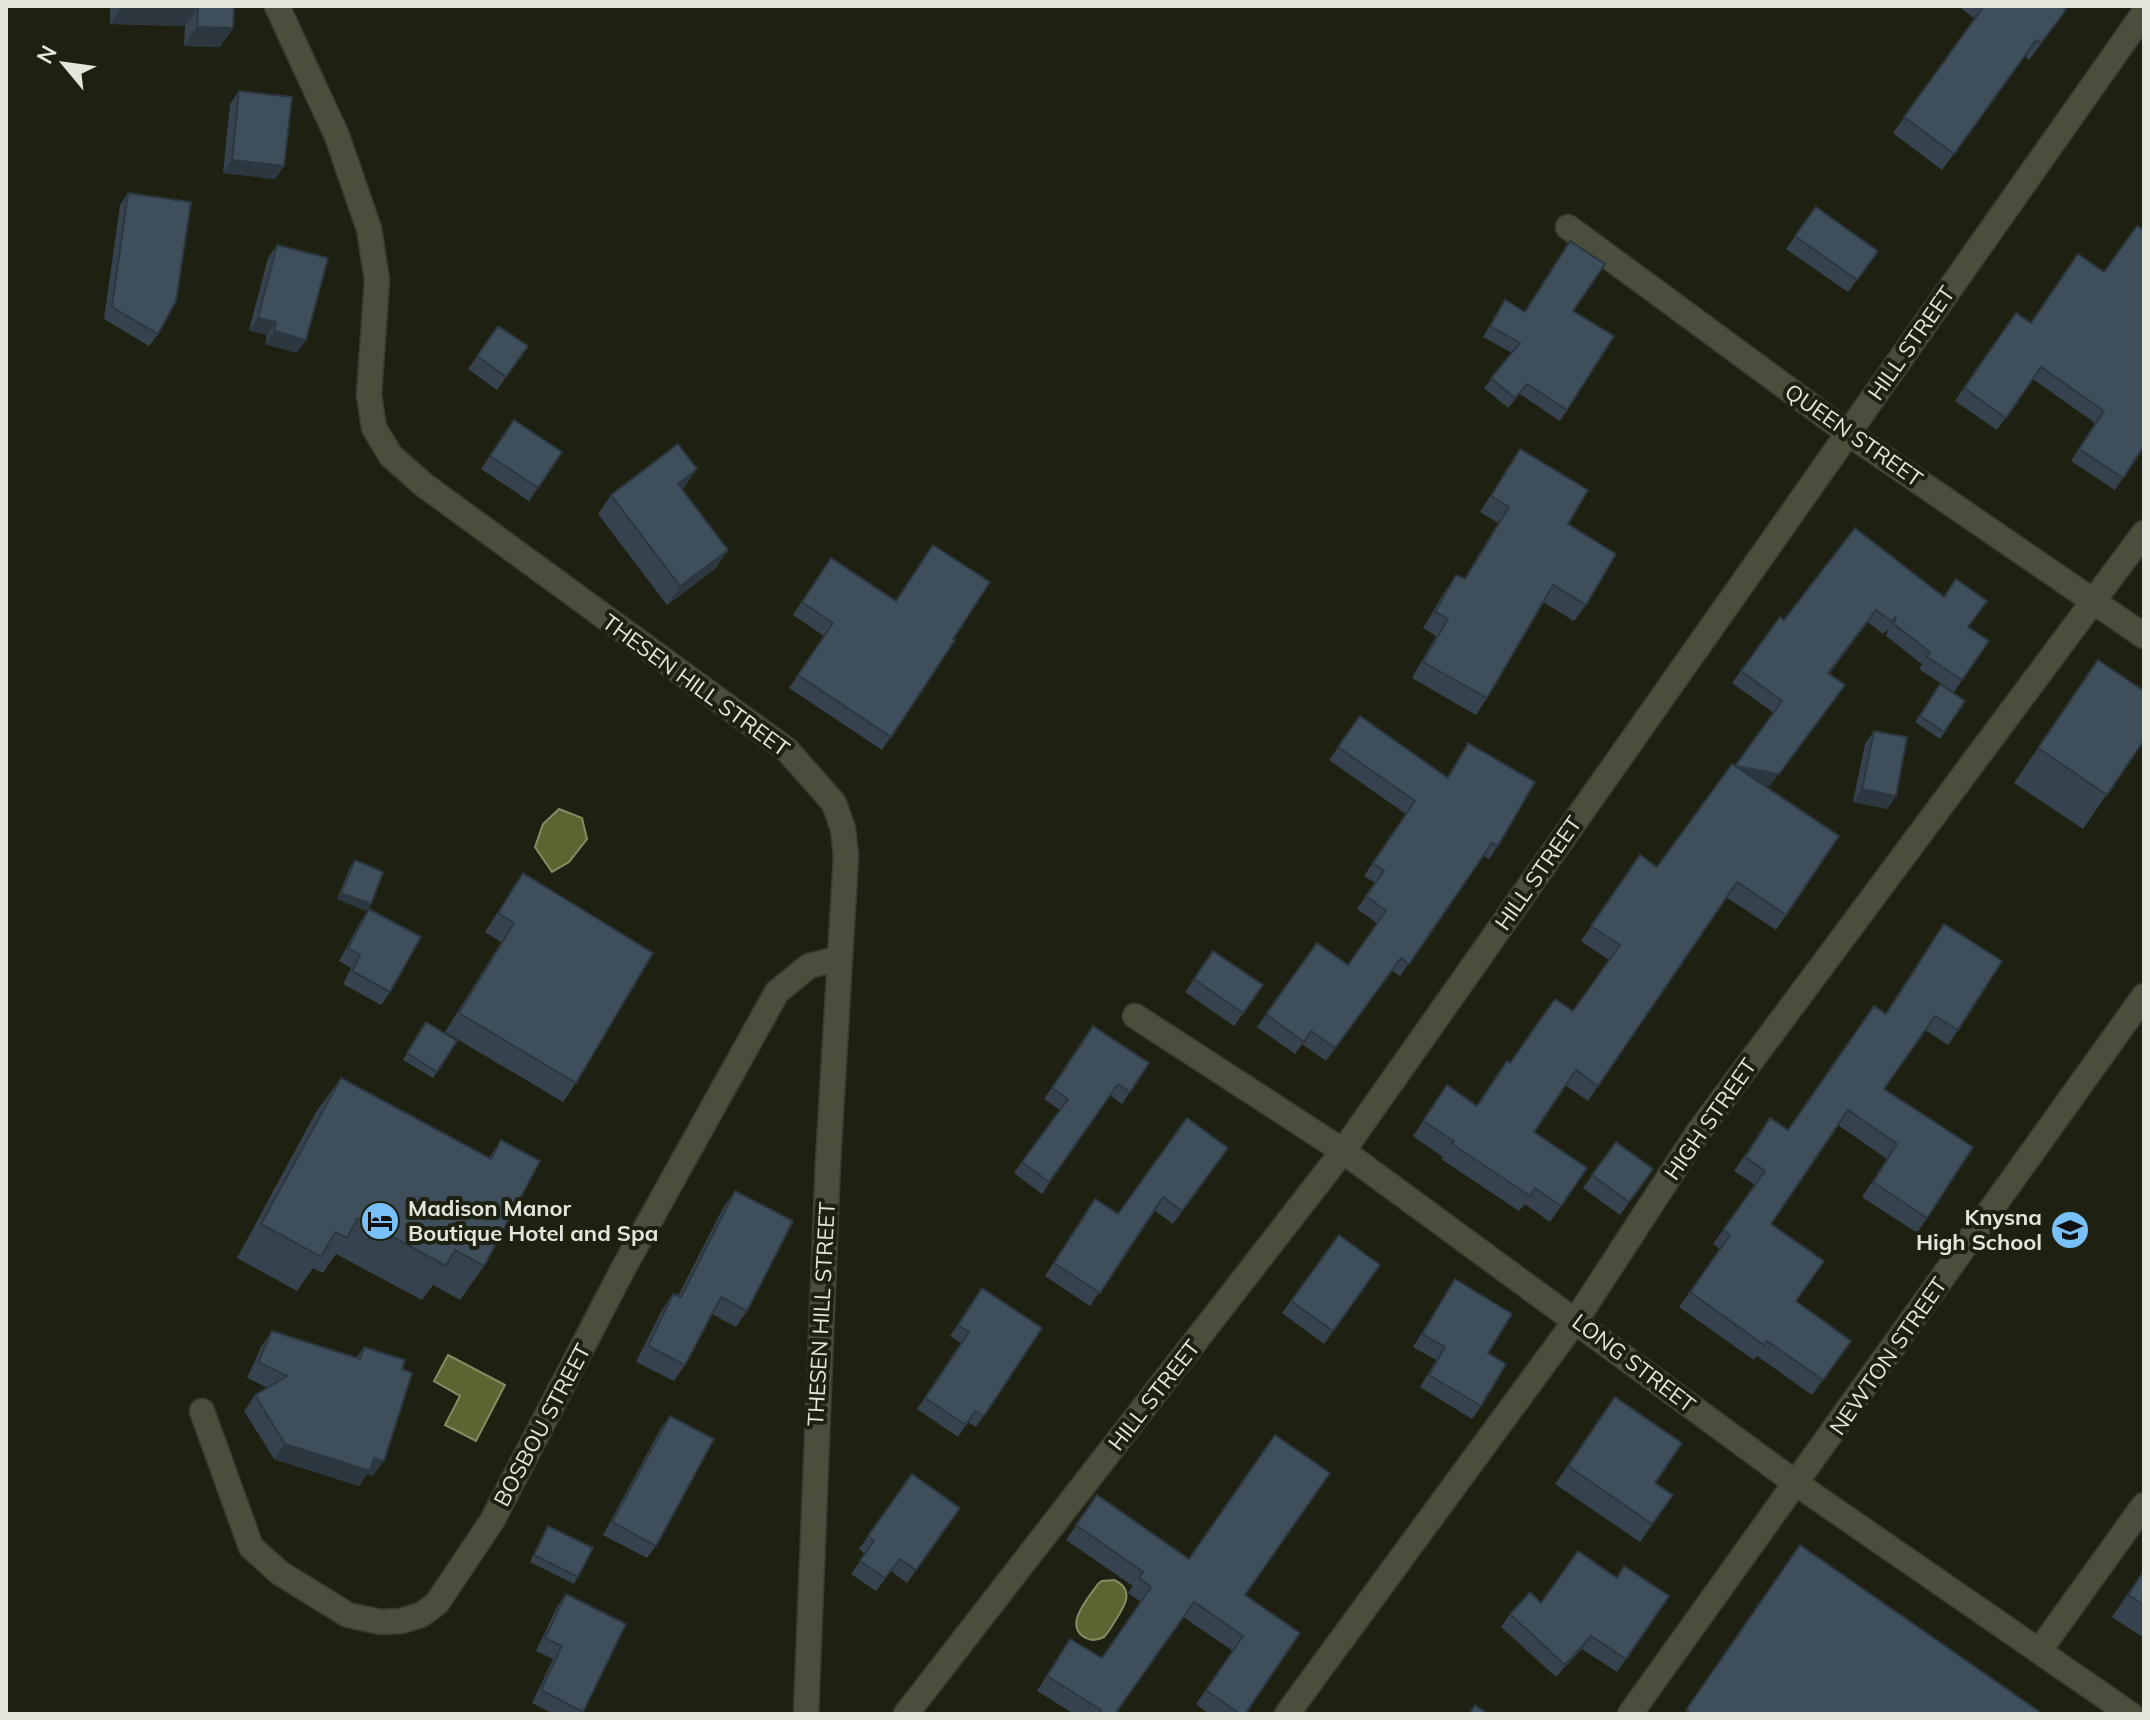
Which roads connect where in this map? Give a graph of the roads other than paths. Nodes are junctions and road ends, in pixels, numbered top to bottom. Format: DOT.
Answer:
graph roads {
  1 [pos="277,6"];
  2 [pos="2144,13"];
  3 [pos="1568,227"];
  4 [pos="1848,433"];
  5 [pos="2144,533"];
  6 [pos="2094,600"];
  7 [pos="2144,636"];
  8 [pos="840,958"];
  9 [pos="2144,996"];
  10 [pos="1135,1016"];
  11 [pos="1343,1151"];
  12 [pos="1576,1320"];
  13 [pos="202,1411"];
  14 [pos="1797,1484"];
  15 [pos="2144,1505"];
  16 [pos="2039,1651"];
  17 [pos="806,1714"];
  18 [pos="906,1714"];
  19 [pos="1287,1714"];
  20 [pos="1630,1714"];
  21 [pos="2130,1714"];
  1 -- 8 [label="street, THESEN HILL STREET"];
  2 -- 4 [label="street, HILL STREET"];
  3 -- 4 [label="street, QUEEN STREET"];
  4 -- 6 [label="street, QUEEN STREET"];
  4 -- 11 [label="street, HILL STREET"];
  5 -- 6 [label="street, HIGH STREET"];
  6 -- 7 [label="street, QUEEN STREET"];
  6 -- 12 [label="street, HIGH STREET"];
  8 -- 13 [label="street, BOSBOU STREET"];
  8 -- 17 [label="street, THESEN HILL STREET"];
  9 -- 14 [label="street, NEWTON STREET"];
  10 -- 11 [label="street, LONG STREET"];
  11 -- 12 [label="street, LONG STREET"];
  11 -- 18 [label="street, HILL STREET"];
  12 -- 14 [label="street, LONG STREET"];
  12 -- 19 [label="street, HIGH STREET"];
  14 -- 16 [label="street, LONG STREET"];
  14 -- 20 [label="street, NEWTON STREET"];
  15 -- 16 [label="street"];
  16 -- 21 [label="street, LONG STREET"];
}
